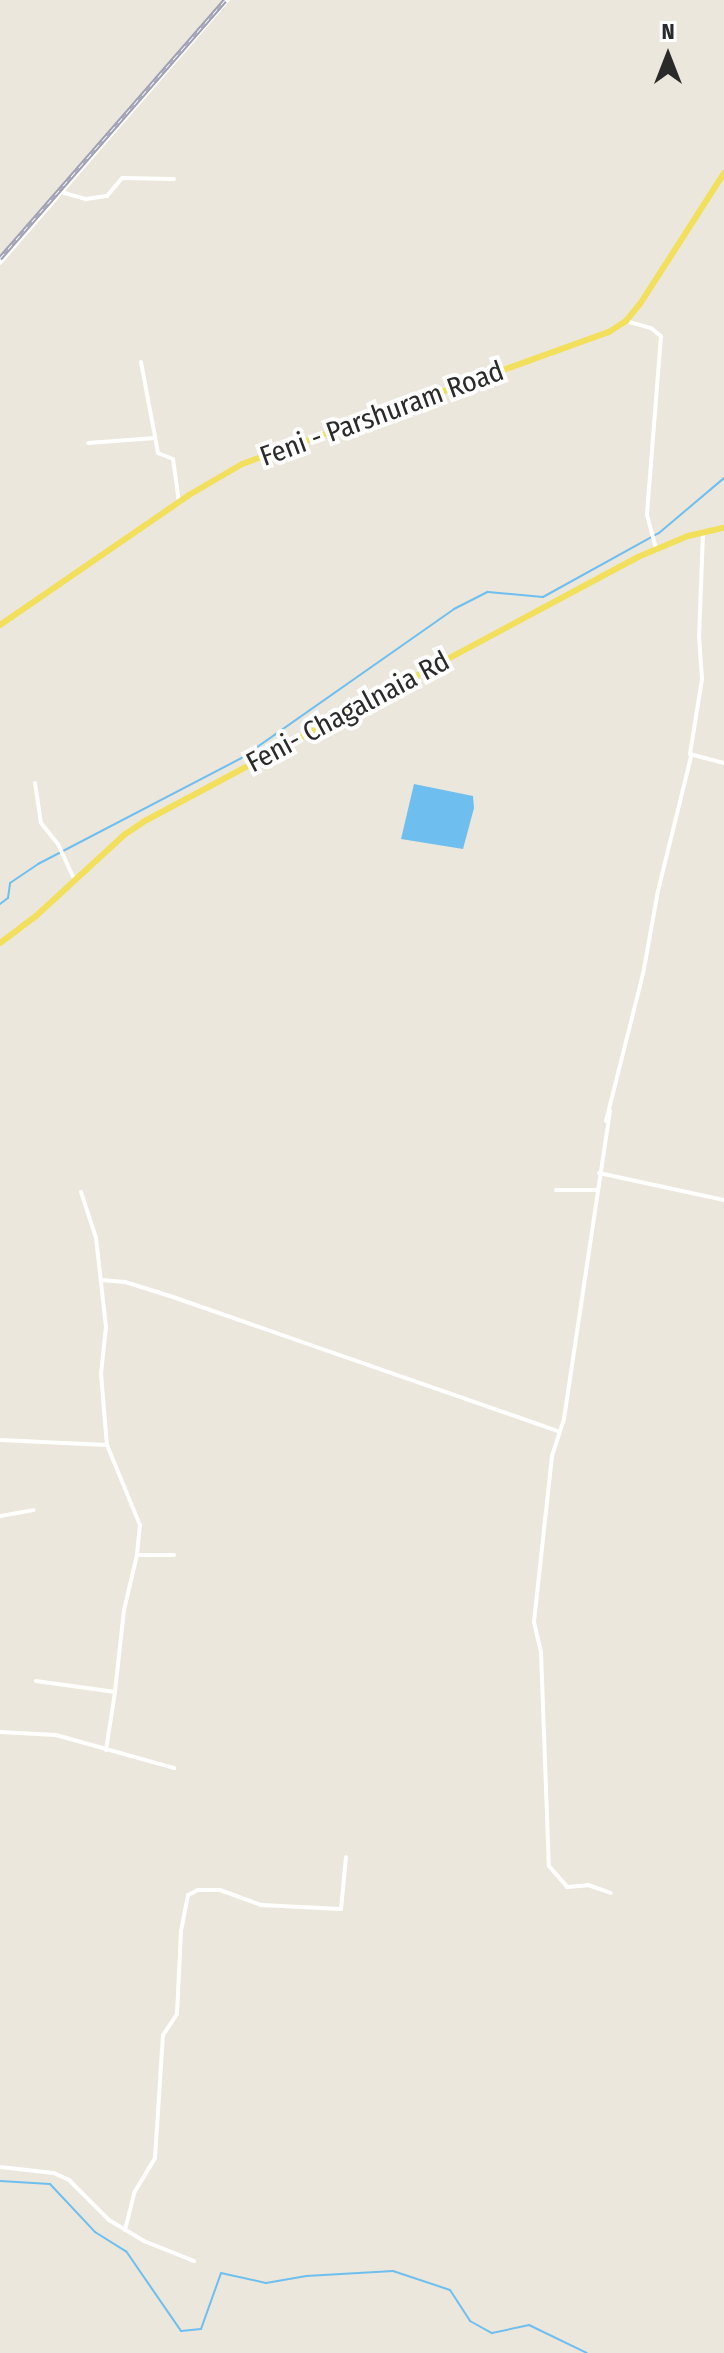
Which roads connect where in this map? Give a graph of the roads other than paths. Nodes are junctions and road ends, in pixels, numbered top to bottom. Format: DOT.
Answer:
graph roads {
  1 [pos="228,0"];
  2 [pos="724,173"];
  3 [pos="174,179"];
  4 [pos="61,192"];
  5 [pos="0,263"];
  6 [pos="626,321"];
  7 [pos="141,362"];
  8 [pos="155,438"];
  9 [pos="88,443"];
  10 [pos="179,502"];
  11 [pos="724,528"];
  12 [pos="703,533"];
  13 [pos="656,549"];
  14 [pos="0,625"];
  15 [pos="691,757"];
  16 [pos="724,763"];
  17 [pos="35,783"];
  18 [pos="75,881"];
  19 [pos="0,943"];
  20 [pos="610,1111"];
  21 [pos="606,1121"];
  22 [pos="599,1173"];
  23 [pos="556,1190"];
  24 [pos="598,1190"];
  25 [pos="81,1192"];
  26 [pos="724,1200"];
  27 [pos="101,1280"];
  28 [pos="560,1432"];
  29 [pos="0,1440"];
  30 [pos="107,1445"];
  31 [pos="33,1510"];
  32 [pos="0,1516"];
  33 [pos="137,1555"];
  34 [pos="174,1555"];
  35 [pos="36,1681"];
  36 [pos="115,1692"];
  37 [pos="0,1732"];
  38 [pos="106,1750"];
  39 [pos="174,1768"];
  40 [pos="346,1857"];
  41 [pos="611,1893"];
  42 [pos="0,2167"];
  43 [pos="125,2230"];
  44 [pos="194,2261"];
  1 -- 4 [label="street"];
  2 -- 6 [label="main road"];
  3 -- 4 [label="street"];
  4 -- 5 [label="street"];
  6 -- 10 [label="main road, Feni - Parshuram Road"];
  6 -- 13 [label="street"];
  7 -- 8 [label="street"];
  8 -- 9 [label="street"];
  8 -- 10 [label="street"];
  10 -- 14 [label="main road, Feni - Parshuram Road"];
  11 -- 12 [label="main road, Feni- Chagalnaia Rd"];
  12 -- 13 [label="main road, Feni- Chagalnaia Rd"];
  12 -- 15 [label="street"];
  13 -- 18 [label="main road, Feni- Chagalnaia Rd"];
  15 -- 16 [label="street"];
  15 -- 20 [label="street"];
  17 -- 18 [label="street"];
  18 -- 19 [label="main road, Feni- Chagalnaia Rd"];
  20 -- 21 [label="street"];
  20 -- 22 [label="street"];
  22 -- 24 [label="street"];
  22 -- 26 [label="street"];
  23 -- 24 [label="street"];
  24 -- 28 [label="street"];
  25 -- 27 [label="street"];
  27 -- 28 [label="street"];
  27 -- 30 [label="street"];
  28 -- 41 [label="street"];
  29 -- 30 [label="street"];
  30 -- 33 [label="street"];
  31 -- 32 [label="street"];
  33 -- 34 [label="street"];
  33 -- 36 [label="street"];
  35 -- 36 [label="street"];
  36 -- 38 [label="street"];
  37 -- 38 [label="street"];
  38 -- 39 [label="street"];
  40 -- 43 [label="street"];
  42 -- 43 [label="street"];
  43 -- 44 [label="street"];
}
